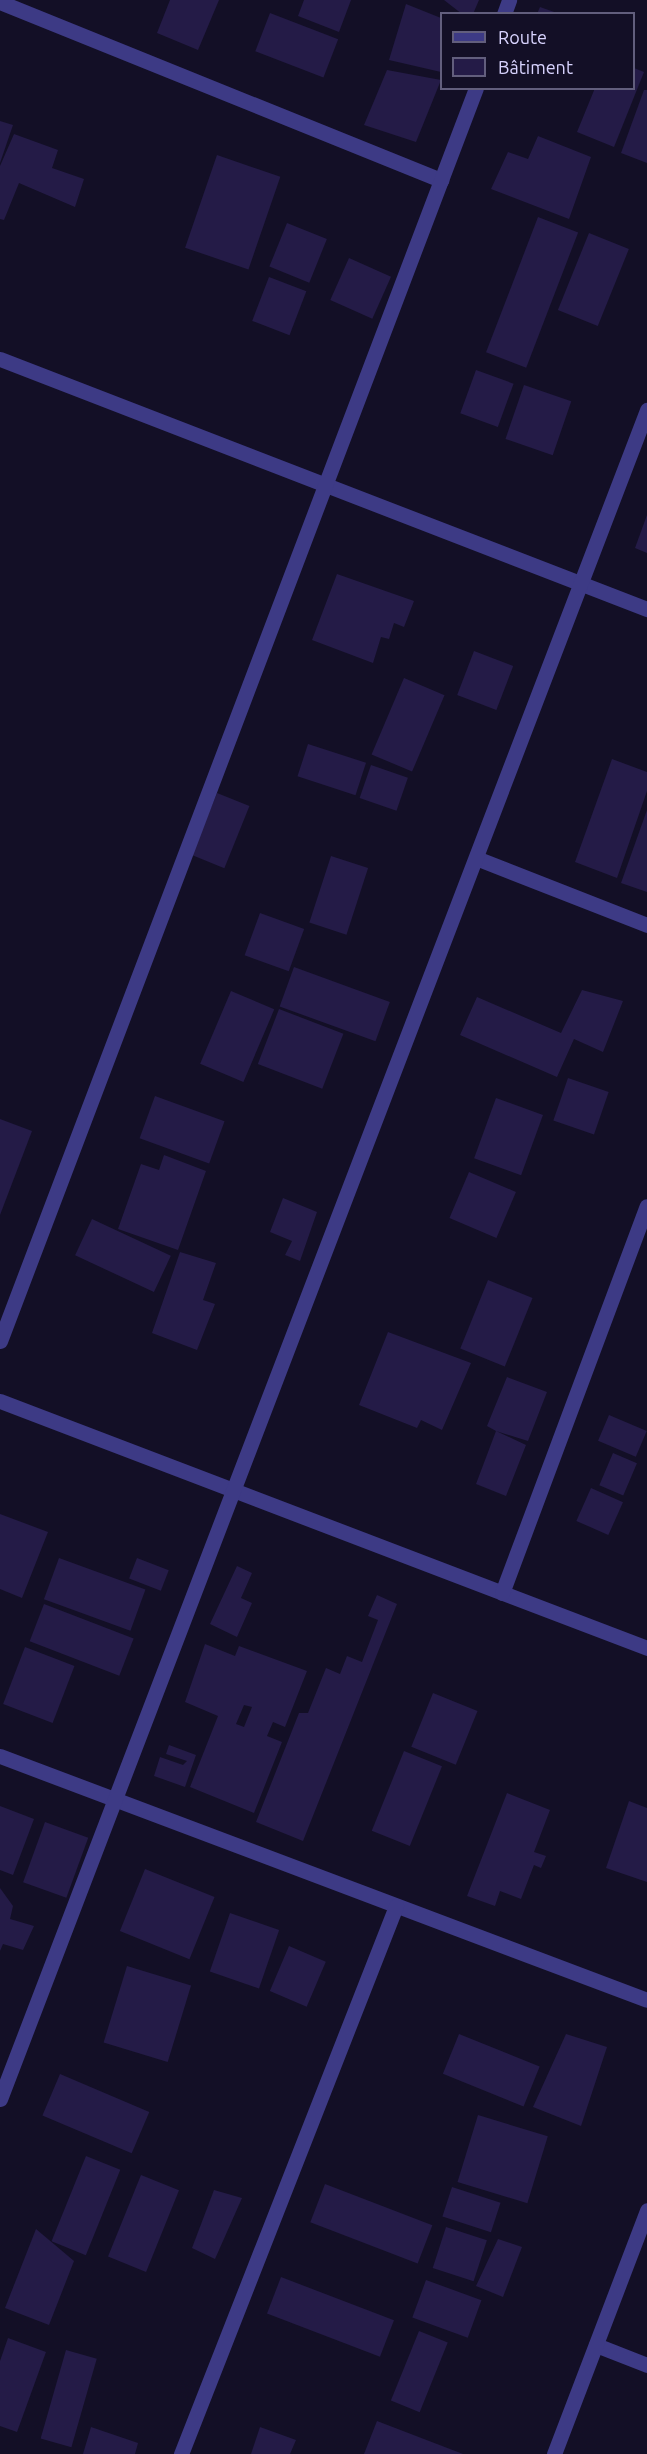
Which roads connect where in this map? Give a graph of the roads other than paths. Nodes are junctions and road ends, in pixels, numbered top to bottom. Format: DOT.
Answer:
graph roads {
  1 [pos="0,2"];
  2 [pos="475,90"];
  3 [pos="441,180"];
  4 [pos="0,359"];
  5 [pos="647,410"];
  6 [pos="325,484"];
  7 [pos="580,583"];
  8 [pos="647,609"];
  9 [pos="476,858"];
  10 [pos="647,925"];
  11 [pos="647,1206"];
  12 [pos="0,1341"];
  13 [pos="0,1401"];
  14 [pos="234,1490"];
  15 [pos="502,1593"];
  16 [pos="647,1648"];
  17 [pos="0,1756"];
  18 [pos="115,1799"];
  19 [pos="396,1906"];
  20 [pos="647,2000"];
  21 [pos="0,2099"];
  22 [pos="647,2210"];
  23 [pos="596,2345"];
  24 [pos="647,2365"];
  25 [pos="182,2454"];
  26 [pos="554,2454"];
  1 -- 3 [label="street"];
  2 -- 3 [label="street"];
  3 -- 6 [label="street"];
  4 -- 6 [label="street"];
  5 -- 7 [label="street"];
  6 -- 7 [label="street"];
  6 -- 12 [label="street"];
  7 -- 8 [label="street"];
  7 -- 9 [label="street"];
  9 -- 10 [label="street"];
  9 -- 14 [label="street"];
  11 -- 15 [label="street"];
  13 -- 14 [label="street"];
  14 -- 15 [label="street"];
  14 -- 18 [label="street"];
  15 -- 16 [label="street"];
  17 -- 18 [label="street"];
  18 -- 19 [label="street"];
  18 -- 21 [label="street"];
  19 -- 20 [label="street"];
  19 -- 25 [label="street"];
  22 -- 23 [label="street"];
  23 -- 24 [label="street"];
  23 -- 26 [label="street"];
}
